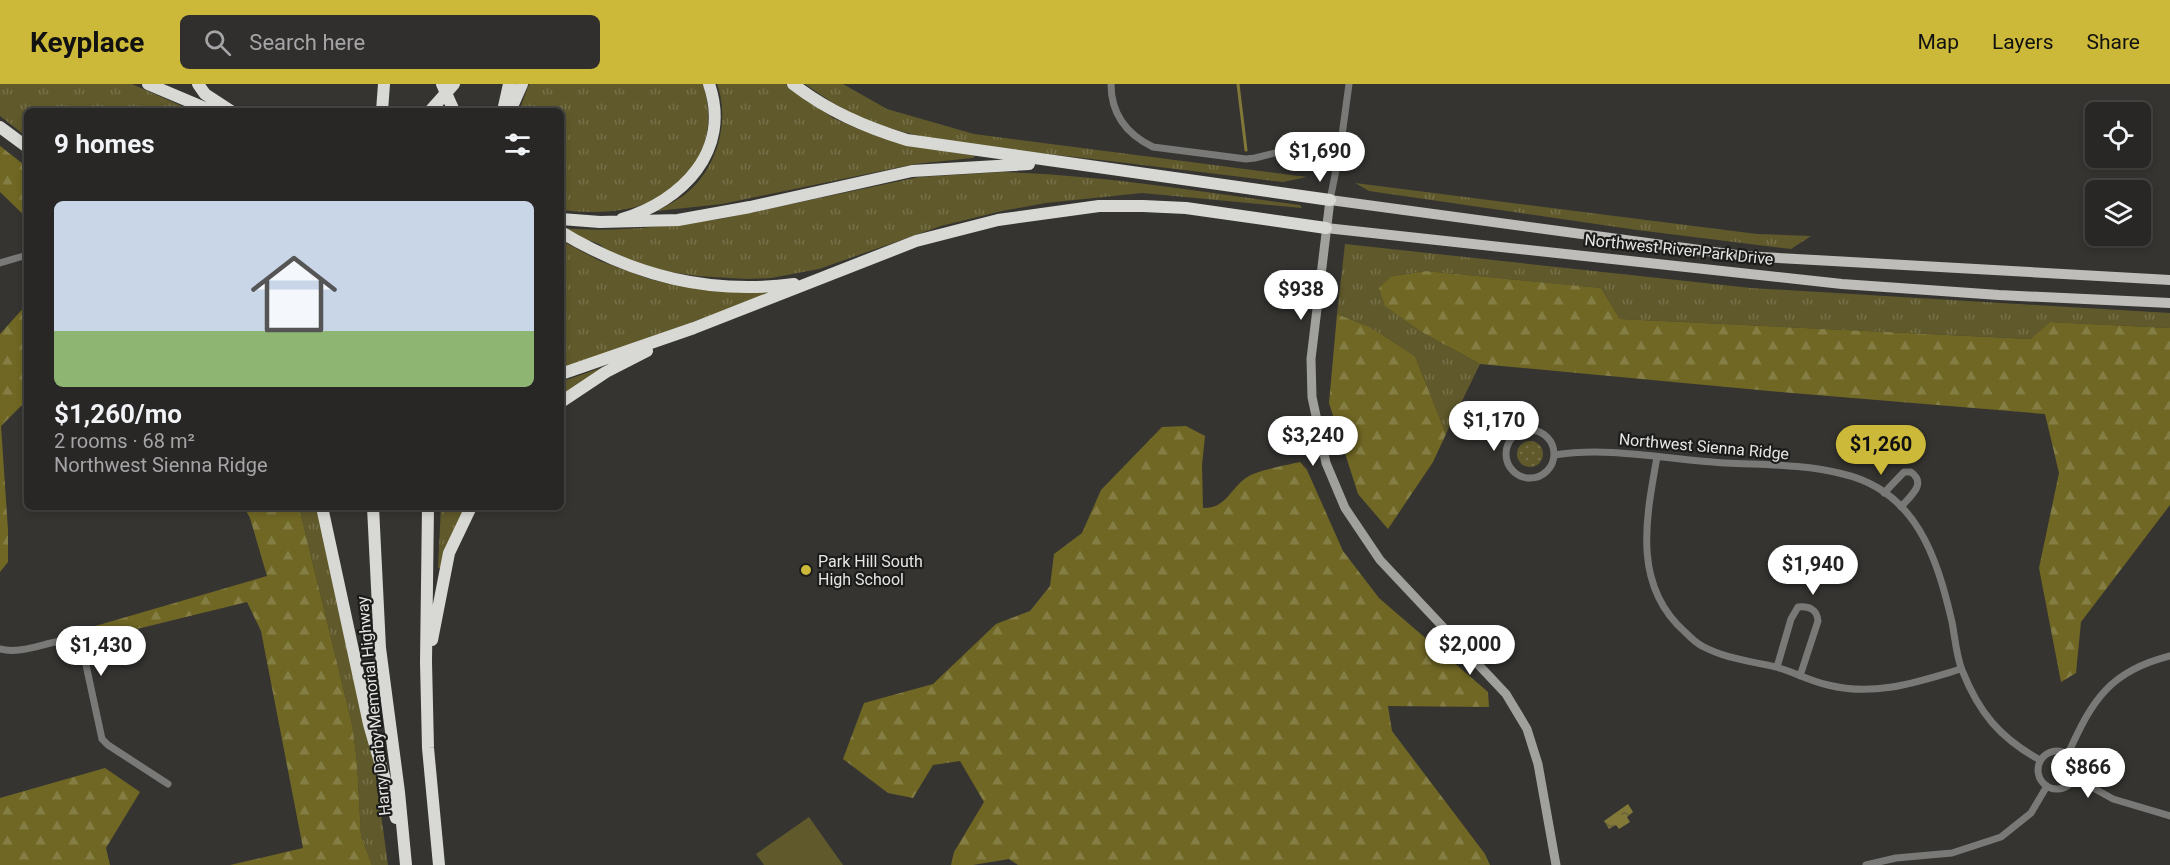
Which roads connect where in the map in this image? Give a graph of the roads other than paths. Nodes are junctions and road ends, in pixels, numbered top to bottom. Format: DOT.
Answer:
graph roads {
  1 [pos="148,84"];
  2 [pos="198,84"];
  3 [pos="442,84"];
  4 [pos="454,84"];
  5 [pos="508,84"];
  6 [pos="522,84"];
  7 [pos="709,84"];
  8 [pos="793,84"];
  9 [pos="1111,84"];
  10 [pos="1349,84"];
  11 [pos="383,88"];
  12 [pos="205,108"];
  13 [pos="226,108"];
  14 [pos="382,108"];
  15 [pos="433,108"];
  16 [pos="453,108"];
  17 [pos="504,108"];
  18 [pos="511,108"];
  19 [pos="0,128"];
  20 [pos="24,145"];
  21 [pos="1340,150"];
  22 [pos="1054,162"];
  23 [pos="1330,200"];
  24 [pos="564,219"];
  25 [pos="600,222"];
  26 [pos="1326,228"];
  27 [pos="564,234"];
  28 [pos="24,256"];
  29 [pos="0,263"];
  30 [pos="825,276"];
  31 [pos="2170,280"];
  32 [pos="2170,303"];
  33 [pos="694,328"];
  34 [pos="564,373"];
  35 [pos="564,400"];
  36 [pos="1554,455"];
  37 [pos="1657,458"];
  38 [pos="1884,493"];
  39 [pos="1901,507"];
  40 [pos="323,510"];
  41 [pos="374,510"];
  42 [pos="428,510"];
  43 [pos="470,510"];
  44 [pos="0,649"];
  45 [pos="2170,656"];
  46 [pos="426,662"];
  47 [pos="1777,667"];
  48 [pos="1961,669"];
  49 [pos="1800,676"];
  50 [pos="2068,754"];
  51 [pos="2040,760"];
  52 [pos="2074,777"];
  53 [pos="168,784"];
  54 [pos="2047,786"];
  55 [pos="2170,816"];
  56 [pos="404,848"];
  57 [pos="406,865"];
  58 [pos="439,865"];
  59 [pos="1556,865"];
  60 [pos="1866,865"];
  1 -- 12 [label="highway"];
  2 -- 13 [label="highway"];
  3 -- 16 [label="highway, bridge"];
  4 -- 15 [label="highway"];
  5 -- 17 [label="highway"];
  6 -- 18 [label="highway"];
  7 -- 25 [label="highway"];
  8 -- 22 [label="highway"];
  9 -- 21 [label="street"];
  10 -- 21 [label="street"];
  11 -- 14 [label="highway"];
  19 -- 20 [label="highway"];
  21 -- 23 [label="street"];
  22 -- 23 [label="highway, Northwest River Park Drive"];
  22 -- 25 [label="highway"];
  23 -- 26 [label="street"];
  23 -- 31 [label="main road, Northwest River Park Drive"];
  24 -- 25 [label="highway"];
  26 -- 30 [label="highway, Northwest River Park Drive"];
  26 -- 32 [label="main road, Northwest River Park Drive"];
  26 -- 59 [label="street"];
  27 -- 30 [label="highway"];
  28 -- 29 [label="street"];
  30 -- 33 [label="highway"];
  33 -- 34 [label="highway"];
  33 -- 35 [label="highway"];
  36 -- 36 [label="street"];
  36 -- 37 [label="street, Northwest Sienna Ridge"];
  37 -- 38 [label="street, Northwest Sienna Ridge"];
  37 -- 47 [label="street"];
  38 -- 39 [label="street, Northwest Sienna Ridge"];
  38 -- 39 [label="street"];
  39 -- 48 [label="street, Northwest Sienna Ridge"];
  40 -- 56 [label="highway"];
  41 -- 56 [label="highway, Harry Darby Memorial Highway"];
  42 -- 46 [label="highway"];
  43 -- 46 [label="highway"];
  44 -- 53 [label="street"];
  45 -- 50 [label="street"];
  46 -- 58 [label="highway"];
  47 -- 49 [label="street"];
  47 -- 49 [label="street"];
  48 -- 49 [label="street"];
  48 -- 51 [label="street, Northwest Sienna Ridge"];
  50 -- 51 [label="street"];
  50 -- 52 [label="street"];
  51 -- 54 [label="street"];
  52 -- 54 [label="street"];
  52 -- 55 [label="street"];
  54 -- 60 [label="street"];
  56 -- 57 [label="highway, Harry Darby Memorial Highway"];
}
